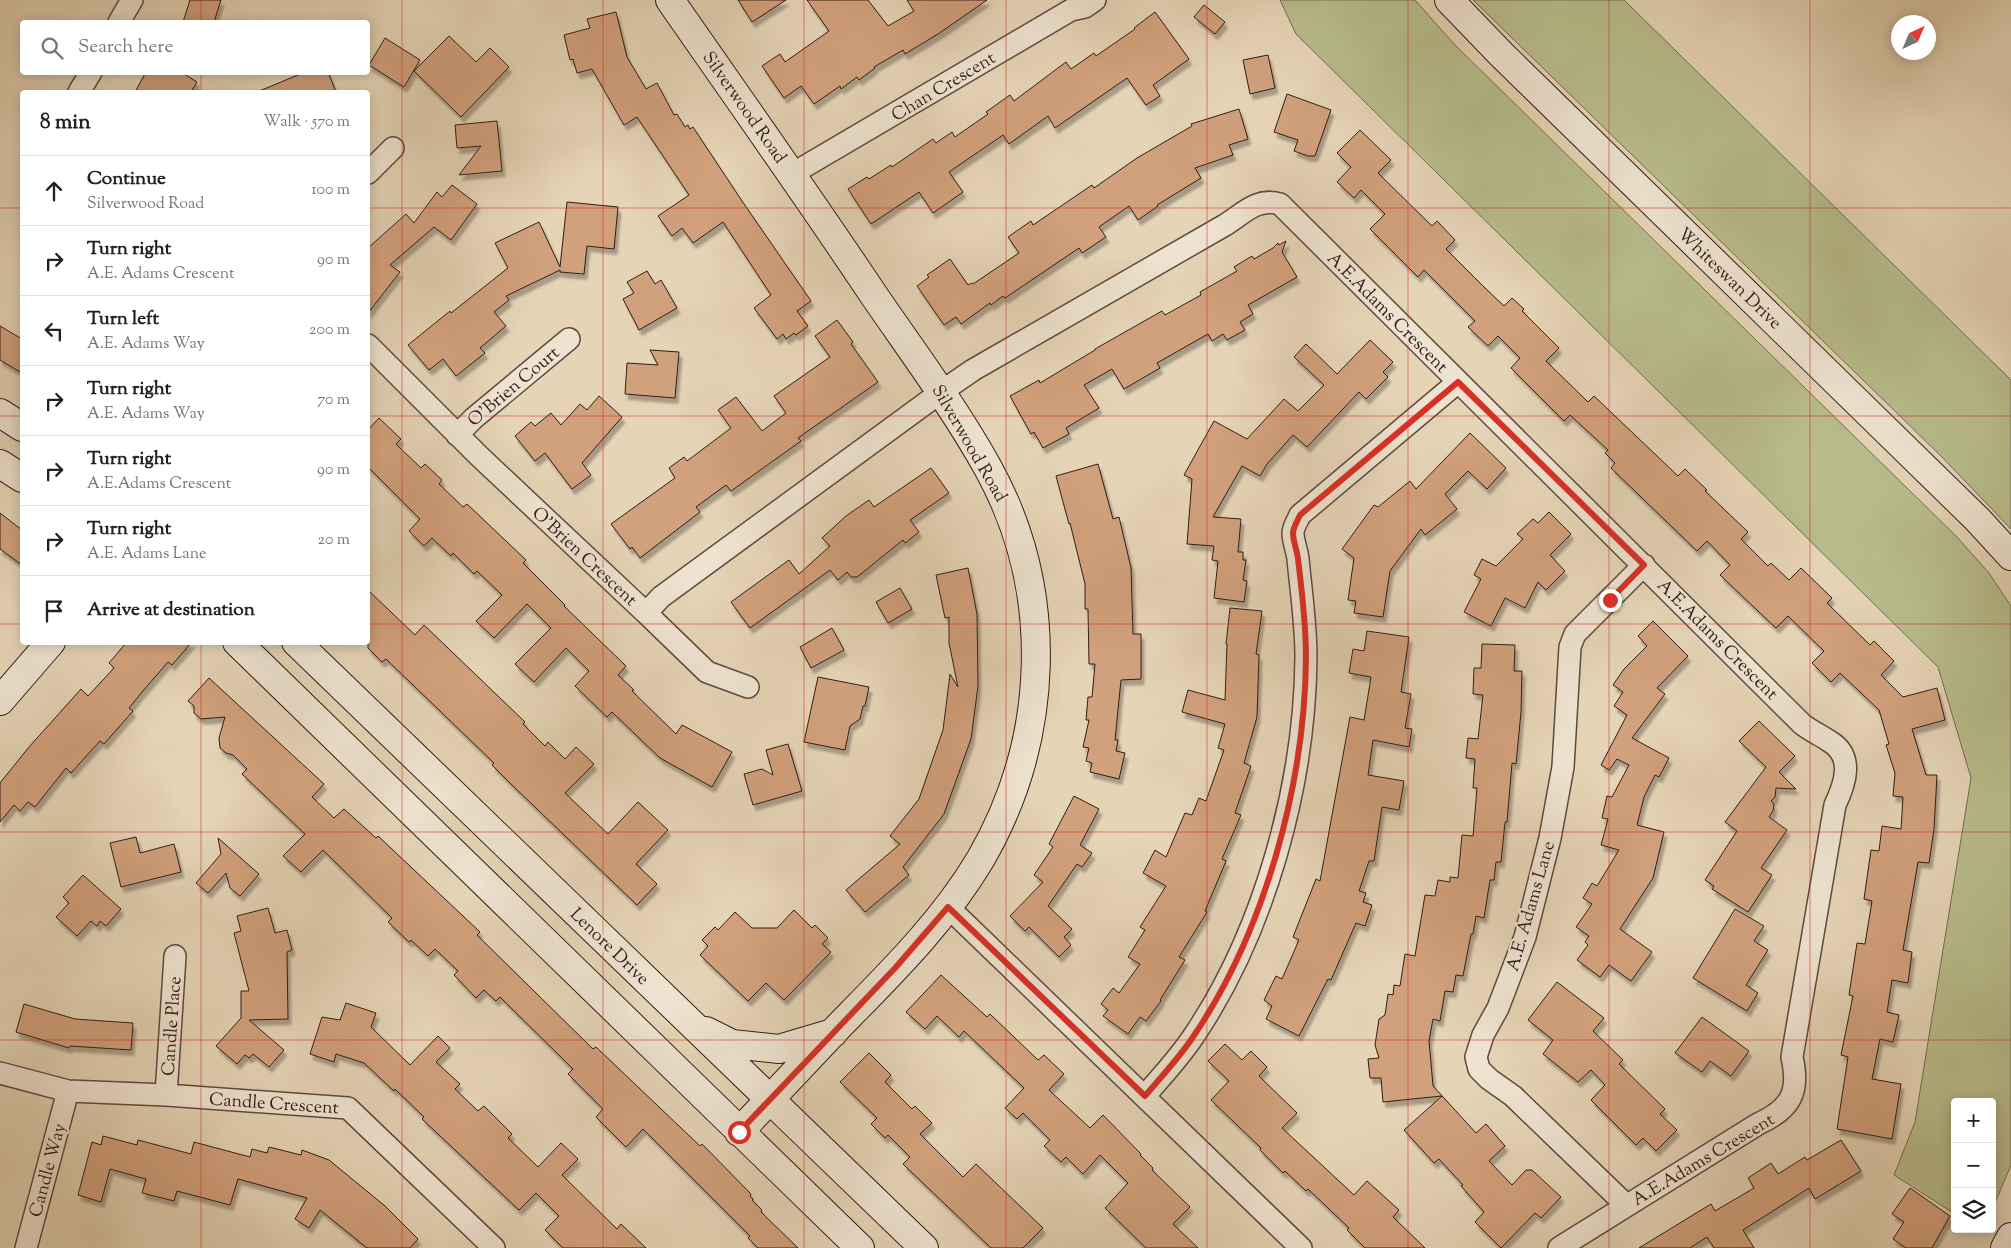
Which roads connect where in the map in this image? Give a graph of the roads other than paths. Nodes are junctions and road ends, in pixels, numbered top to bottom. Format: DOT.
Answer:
graph roads {
  1 [pos="132,0"];
  2 [pos="670,0"];
  3 [pos="1095,0"];
  4 [pos="1449,0"];
  5 [pos="120,20"];
  6 [pos="89,75"];
  7 [pos="80,90"];
  8 [pos="393,148"];
  9 [pos="370,170"];
  10 [pos="792,174"];
  11 [pos="569,338"];
  12 [pos="370,347"];
  13 [pos="1458,382"];
  14 [pos="941,392"];
  15 [pos="0,413"];
  16 [pos="20,426"];
  17 [pos="457,434"];
  18 [pos="0,464"];
  19 [pos="20,477"];
  20 [pos="2011,556"];
  21 [pos="1644,565"];
  22 [pos="646,613"];
  23 [pos="49,645"];
  24 [pos="240,645"];
  25 [pos="299,645"];
  26 [pos="748,687"];
  27 [pos="0,701"];
  28 [pos="948,907"];
  29 [pos="175,956"];
  30 [pos="692,1024"];
  31 [pos="833,1033"];
  32 [pos="0,1073"];
  33 [pos="68,1091"];
  34 [pos="166,1095"];
  35 [pos="1145,1096"];
  36 [pos="769,1100"];
  37 [pos="739,1132"];
  38 [pos="1626,1205"];
  39 [pos="2011,1237"];
  40 [pos="26,1248"];
  41 [pos="494,1248"];
  42 [pos="860,1248"];
  43 [pos="924,1248"];
  44 [pos="1301,1248"];
  45 [pos="1560,1248"];
  46 [pos="2005,1248"];
  1 -- 5 [label="street"];
  2 -- 10 [label="street, Silverwood Road"];
  3 -- 10 [label="street, Chan Crescent"];
  4 -- 20 [label="street, Whiteswan Drive"];
  6 -- 7 [label="street"];
  8 -- 9 [label="street"];
  10 -- 14 [label="street, Silverwood Road"];
  11 -- 17 [label="street, O'Brien Court"];
  12 -- 17 [label="street, O'Brien Crescent"];
  13 -- 14 [label="street, A.E.Adams Crescent"];
  13 -- 21 [label="street, A.E.Adams Crescent"];
  13 -- 35 [label="street"];
  14 -- 22 [label="street, O'Brien Crescent"];
  14 -- 28 [label="street, Silverwood Road"];
  15 -- 16 [label="street"];
  17 -- 22 [label="street, O'Brien Crescent"];
  18 -- 19 [label="street"];
  21 -- 38 [label="street, A.E. Adams Lane"];
  21 -- 38 [label="street, A.E.Adams Crescent"];
  22 -- 26 [label="street"];
  23 -- 27 [label="street"];
  24 -- 37 [label="street"];
  25 -- 30 [label="street, Lenore Drive"];
  28 -- 31 [label="street, Silverwood Road"];
  28 -- 35 [label="street"];
  29 -- 34 [label="street, Candle Place"];
  30 -- 31 [label="street"];
  30 -- 36 [label="street, Lenore Drive"];
  31 -- 36 [label="street, Silverwood Road"];
  32 -- 33 [label="street, Candle Crescent"];
  33 -- 34 [label="street, Candle Crescent"];
  33 -- 40 [label="street, Candle Way"];
  34 -- 41 [label="street, Candle Crescent"];
  35 -- 44 [label="street"];
  36 -- 37 [label="street, Silverwood Road"];
  36 -- 43 [label="street, Lenore Drive"];
  37 -- 42 [label="street"];
  38 -- 45 [label="street, A.E.Adams Crescent"];
  39 -- 46 [label="street"];
}
